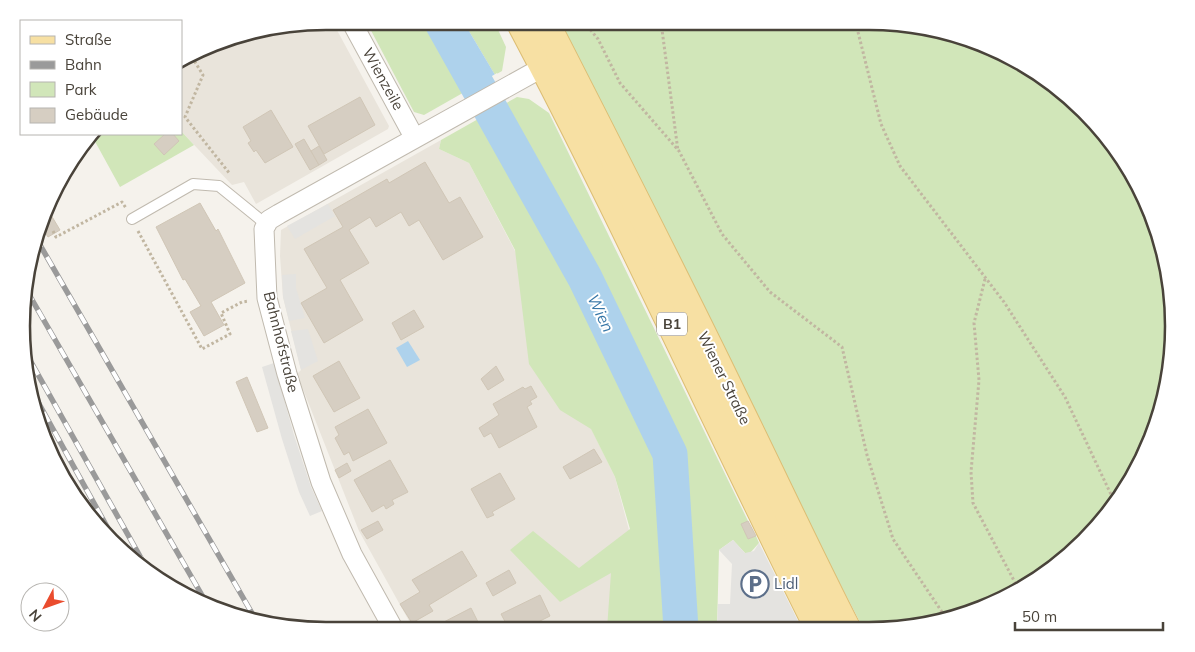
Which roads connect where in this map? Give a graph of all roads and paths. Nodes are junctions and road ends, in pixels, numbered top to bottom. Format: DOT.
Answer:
graph roads {
  1 [pos="356,30"];
  2 [pos="526,30"];
  3 [pos="546,30"];
  4 [pos="591,30"];
  5 [pos="662,30"];
  6 [pos="858,32"];
  7 [pos="195,61"];
  8 [pos="552,62"];
  9 [pos="414,137"];
  10 [pos="679,152"];
  11 [pos="234,179"];
  12 [pos="132,218"];
  13 [pos="266,225"];
  14 [pos="53,231"];
  15 [pos="986,278"];
  16 [pos="267,298"];
  17 [pos="1111,495"];
  18 [pos="1015,583"];
  19 [pos="942,613"];
  20 [pos="390,622"];
  21 [pos="816,622"];
  22 [pos="843,622"];
  1 -- 9 [label="street, Wienzeile"];
  2 -- 8 [label="main road, Wiener Straße / B1"];
  3 -- 8 [label="main road, Wiener Straße / B1"];
  4 -- 10 [label="path"];
  5 -- 10 [label="path"];
  6 -- 15 [label="path"];
  7 -- 11 [label="path"];
  8 -- 9 [label="street"];
  8 -- 21 [label="main road, Wiener Straße / B1"];
  8 -- 22 [label="main road, Wiener Straße / B1"];
  9 -- 13 [label="street"];
  10 -- 19 [label="path"];
  12 -- 13 [label="lane"];
  12 -- 14 [label="path"];
  12 -- 16 [label="path"];
  13 -- 16 [label="street, Bahnhofstraße"];
  15 -- 17 [label="path"];
  15 -- 18 [label="path"];
  16 -- 20 [label="street, Bahnhofstraße"];
}
